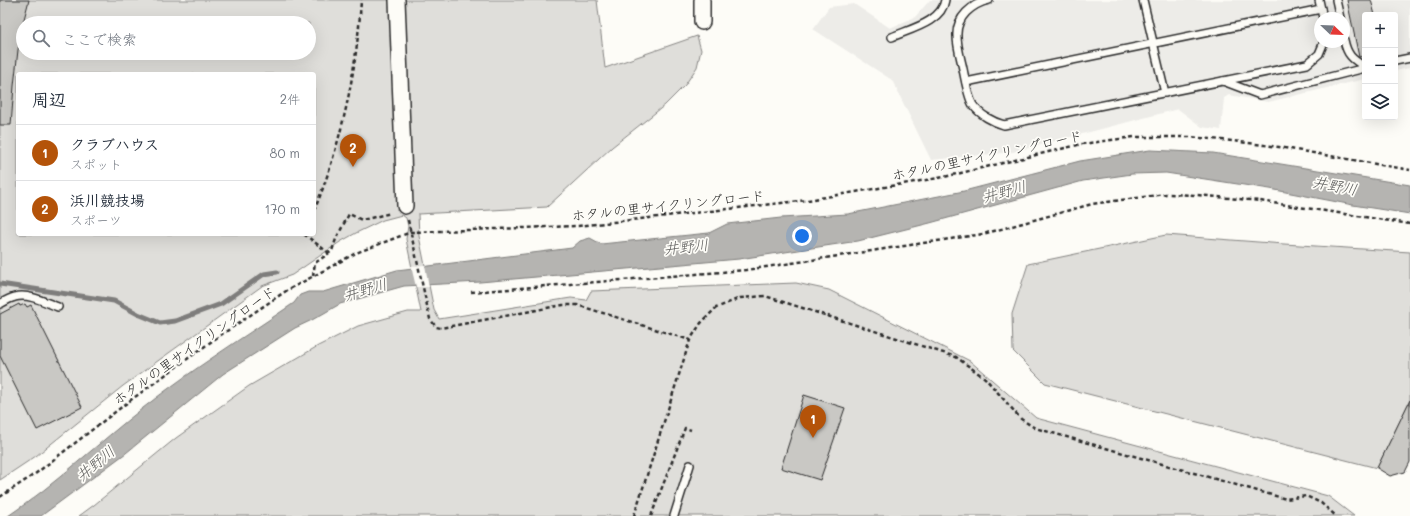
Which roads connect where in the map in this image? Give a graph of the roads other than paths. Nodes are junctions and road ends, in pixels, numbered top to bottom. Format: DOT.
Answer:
graph roads {
  1 [pos="397,0"];
  2 [pos="702,0"];
  3 [pos="945,0"];
  4 [pos="989,0"];
  5 [pos="1143,0"];
  6 [pos="1318,0"];
  7 [pos="1336,0"];
  8 [pos="1321,10"];
  9 [pos="1339,12"];
  10 [pos="702,22"];
  11 [pos="892,37"];
  12 [pos="1153,44"];
  13 [pos="1322,48"];
  14 [pos="1346,48"];
  15 [pos="1410,58"];
  16 [pos="1398,60"];
  17 [pos="1362,66"];
  18 [pos="1362,69"];
  19 [pos="1222,81"];
  20 [pos="966,82"];
  21 [pos="1165,93"];
  22 [pos="405,206"];
  23 [pos="0,304"];
  24 [pos="58,307"];
  25 [pos="690,465"];
  26 [pos="674,516"];
  1 -- 22 [label="street"];
  2 -- 10 [label="street"];
  3 -- 11 [label="lane"];
  4 -- 20 [label="lane"];
  5 -- 12 [label="lane"];
  6 -- 8 [label="lane"];
  7 -- 9 [label="lane"];
  8 -- 12 [label="lane"];
  12 -- 20 [label="lane"];
  12 -- 21 [label="lane"];
  13 -- 19 [label="lane"];
  14 -- 17 [label="lane"];
  15 -- 16 [label="lane"];
  18 -- 19 [label="lane"];
  19 -- 21 [label="lane"];
  20 -- 21 [label="lane"];
  23 -- 24 [label="lane"];
  25 -- 26 [label="lane"];
}
